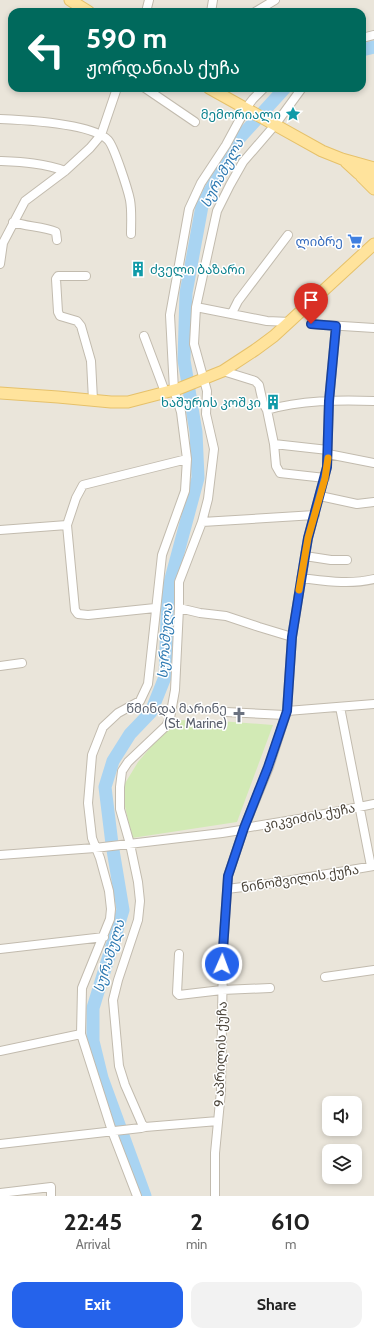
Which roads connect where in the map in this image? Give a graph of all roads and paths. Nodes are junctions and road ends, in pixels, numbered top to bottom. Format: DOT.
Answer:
graph roads {
  1 [pos="70,0"];
  2 [pos="275,0"];
  3 [pos="83,8"];
  4 [pos="262,8"];
  5 [pos="116,92"];
  6 [pos="151,92"];
  7 [pos="217,92"];
  8 [pos="260,92"];
  9 [pos="299,92"];
  10 [pos="247,109"];
  11 [pos="0,119"];
  12 [pos="195,122"];
  13 [pos="274,124"];
  14 [pos="101,135"];
  15 [pos="342,159"];
  16 [pos="0,162"];
  17 [pos="374,168"];
  18 [pos="65,171"];
  19 [pos="358,173"];
  20 [pos="374,179"];
  21 [pos="374,189"];
  22 [pos="14,222"];
  23 [pos="131,234"];
  24 [pos="288,235"];
  25 [pos="57,240"];
  26 [pos="1,243"];
  27 [pos="374,244"];
  28 [pos="0,264"];
  29 [pos="86,276"];
  30 [pos="196,307"];
  31 [pos="232,313"];
  32 [pos="290,322"];
  33 [pos="311,324"];
  34 [pos="336,326"];
  35 [pos="374,328"];
  36 [pos="144,336"];
  37 [pos="223,371"];
  38 [pos="202,379"];
  39 [pos="172,390"];
  40 [pos="0,394"];
  41 [pos="93,400"];
  42 [pos="329,401"];
  43 [pos="374,401"];
  44 [pos="267,410"];
  45 [pos="274,444"];
  46 [pos="328,452"];
  47 [pos="187,459"];
  48 [pos="374,463"];
  49 [pos="325,478"];
  50 [pos="320,496"];
  51 [pos="374,502"];
  52 [pos="315,515"];
  53 [pos="202,522"];
  54 [pos="67,525"];
  55 [pos="0,530"];
  56 [pos="305,556"];
  57 [pos="347,560"];
  58 [pos="301,578"];
  59 [pos="374,579"];
  60 [pos="155,608"];
  61 [pos="179,608"];
  62 [pos="292,637"];
  63 [pos="22,663"];
  64 [pos="0,666"];
  65 [pos="374,704"];
  66 [pos="340,707"];
  67 [pos="226,712"];
  68 [pos="286,713"];
  69 [pos="374,804"];
  70 [pos="359,806"];
  71 [pos="244,828"];
  72 [pos="126,844"];
  73 [pos="96,847"];
  74 [pos="0,855"];
  75 [pos="372,866"];
  76 [pos="226,890"];
  77 [pos="104,937"];
  78 [pos="0,949"];
  79 [pos="179,954"];
  80 [pos="374,970"];
  81 [pos="325,977"];
  82 [pos="270,988"];
  83 [pos="222,990"];
  84 [pos="81,1034"];
  85 [pos="0,1051"];
  86 [pos="218,1121"];
  87 [pos="143,1128"];
  88 [pos="112,1131"];
  89 [pos="0,1144"];
  90 [pos="0,1193"];
  91 [pos="51,1196"];
  92 [pos="137,1196"];
  93 [pos="215,1196"];
  1 -- 3 [label="main road"];
  2 -- 4 [label="street"];
  5 -- 14 [label="street"];
  6 -- 12 [label="street"];
  7 -- 10 [label="main road"];
  8 -- 10 [label="street"];
  9 -- 13 [label="street"];
  10 -- 13 [label="main road"];
  10 -- 39 [label="street"];
  11 -- 14 [label="street"];
  13 -- 15 [label="main road"];
  13 -- 30 [label="street"];
  14 -- 18 [label="street"];
  14 -- 23 [label="street"];
  15 -- 17 [label="main road"];
  15 -- 19 [label="main road"];
  16 -- 18 [label="street"];
  18 -- 22 [label="street"];
  19 -- 20 [label="main road"];
  19 -- 21 [label="main road"];
  22 -- 25 [label="street"];
  22 -- 26 [label="street"];
  24 -- 31 [label="street"];
  26 -- 28 [label="street"];
  27 -- 32 [label="main road"];
  29 -- 41 [label="street"];
  30 -- 31 [label="street"];
  30 -- 38 [label="street"];
  31 -- 32 [label="street"];
  32 -- 37 [label="main road"];
  33 -- 34 [label="street"];
  34 -- 35 [label="street"];
  34 -- 42 [label="street, 9 აპრილის ქუჩა"];
  36 -- 39 [label="street"];
  37 -- 38 [label="main road"];
  37 -- 44 [label="street"];
  38 -- 39 [label="main road"];
  38 -- 53 [label="street"];
  39 -- 41 [label="main road"];
  39 -- 47 [label="street"];
  40 -- 41 [label="main road"];
  42 -- 43 [label="street"];
  42 -- 44 [label="street"];
  42 -- 46 [label="street, 9 აპრილის ქუჩა"];
  44 -- 45 [label="street"];
  45 -- 46 [label="street"];
  45 -- 49 [label="street"];
  46 -- 48 [label="street"];
  46 -- 49 [label="street, 9 აპრილის ქუჩა"];
  47 -- 54 [label="street"];
  47 -- 60 [label="street"];
  49 -- 50 [label="street, 9 აპრილის ქუჩა"];
  50 -- 51 [label="street"];
  50 -- 52 [label="street, 9 აპრილის ქუჩა"];
  52 -- 53 [label="street"];
  52 -- 56 [label="street, 9 აპრილის ქუჩა"];
  53 -- 61 [label="street"];
  54 -- 55 [label="street"];
  54 -- 60 [label="street"];
  56 -- 57 [label="street"];
  56 -- 58 [label="street, 9 აპრილის ქუჩა"];
  58 -- 59 [label="street"];
  58 -- 62 [label="street, 9 აპრილის ქუჩა"];
  60 -- 73 [label="street"];
  61 -- 62 [label="street"];
  61 -- 72 [label="street"];
  62 -- 68 [label="street, 9 აპრილის ქუჩა"];
  63 -- 64 [label="street"];
  65 -- 66 [label="street"];
  66 -- 68 [label="street"];
  66 -- 70 [label="street"];
  67 -- 68 [label="street"];
  68 -- 71 [label="street, 9 აპრილის ქუჩა"];
  69 -- 70 [label="street, კიკვიძის ქუჩა"];
  70 -- 71 [label="street, კიკვიძის ქუჩა"];
  70 -- 75 [label="street"];
  71 -- 72 [label="street, კიკვიძის ქუჩა"];
  71 -- 76 [label="street, 9 აპრილის ქუჩა"];
  72 -- 73 [label="street, კიკვიძის ქუჩა"];
  72 -- 87 [label="street"];
  73 -- 74 [label="street, კიკვიძის ქუჩა"];
  73 -- 77 [label="street"];
  75 -- 76 [label="street, ნინოშვილის ქუჩა"];
  76 -- 83 [label="street, 9 აპრილის ქუჩა"];
  77 -- 78 [label="street"];
  77 -- 84 [label="street"];
  79 -- 83 [label="street"];
  80 -- 81 [label="street"];
  82 -- 83 [label="street"];
  83 -- 86 [label="street, 9 აპრილის ქუჩა"];
  84 -- 85 [label="street"];
  84 -- 88 [label="street"];
  86 -- 87 [label="street"];
  86 -- 93 [label="street, 9 აპრილის ქუჩა"];
  87 -- 88 [label="street"];
  88 -- 89 [label="street"];
  88 -- 92 [label="street"];
  90 -- 91 [label="street"];
}
